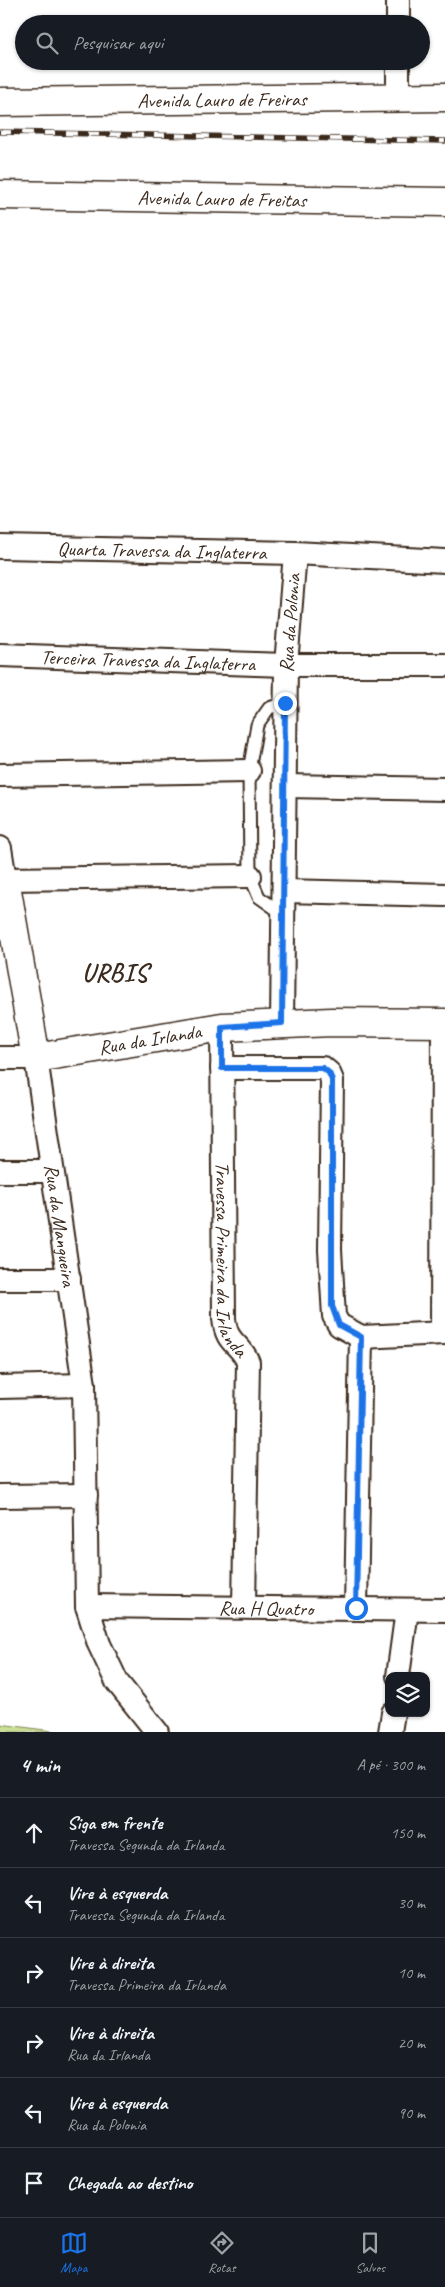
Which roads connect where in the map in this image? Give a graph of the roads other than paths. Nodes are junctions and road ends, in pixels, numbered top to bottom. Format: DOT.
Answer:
graph roads {
  1 [pos="398,0"];
  2 [pos="398,15"];
  3 [pos="398,70"];
  4 [pos="398,97"];
  5 [pos="445,97"];
  6 [pos="0,102"];
  7 [pos="0,195"];
  8 [pos="445,202"];
  9 [pos="0,547"];
  10 [pos="295,553"];
  11 [pos="445,562"];
  12 [pos="0,655"];
  13 [pos="286,664"];
  14 [pos="445,665"];
  15 [pos="285,703"];
  16 [pos="249,771"];
  17 [pos="0,775"];
  18 [pos="286,786"];
  19 [pos="445,789"];
  20 [pos="0,848"];
  21 [pos="250,876"];
  22 [pos="2,879"];
  23 [pos="284,891"];
  24 [pos="445,895"];
  25 [pos="283,914"];
  26 [pos="282,1023"];
  27 [pos="444,1023"];
  28 [pos="222,1027"];
  29 [pos="0,1058"];
  30 [pos="36,1058"];
  31 [pos="222,1068"];
  32 [pos="0,1171"];
  33 [pos="52,1171"];
  34 [pos="0,1279"];
  35 [pos="69,1279"];
  36 [pos="444,1333"];
  37 [pos="361,1337"];
  38 [pos="84,1385"];
  39 [pos="0,1386"];
  40 [pos="86,1495"];
  41 [pos="0,1496"];
  42 [pos="87,1606"];
  43 [pos="244,1607"];
  44 [pos="356,1608"];
  45 [pos="407,1610"];
  46 [pos="445,1610"];
  47 [pos="399,1672"];
  48 [pos="392,1717"];
  49 [pos="158,1732"];
  50 [pos="390,1732"];
  1 -- 2 [label="street"];
  3 -- 4 [label="street"];
  4 -- 5 [label="street, Avenida Lauro de Freiras"];
  4 -- 6 [label="street, Avenida Lauro de Freiras"];
  7 -- 8 [label="street, Avenida Lauro de Freitas"];
  9 -- 10 [label="street, Quarta Travessa da Inglaterra"];
  10 -- 11 [label="street, Quarta Travessa da Inglaterra"];
  10 -- 13 [label="street, Rua da Polonia"];
  12 -- 13 [label="street, Terceira Travessa da Inglaterra"];
  13 -- 14 [label="street, Terceira Travessa da Inglaterra"];
  13 -- 15 [label="street, Rua da Polonia"];
  15 -- 16 [label="lane"];
  15 -- 18 [label="street, Rua da Polonia"];
  16 -- 17 [label="street"];
  16 -- 21 [label="lane"];
  18 -- 19 [label="street"];
  18 -- 23 [label="street, Rua da Polonia"];
  20 -- 22 [label="street, Rua da Mangueira"];
  21 -- 22 [label="street"];
  21 -- 25 [label="lane"];
  22 -- 30 [label="street, Rua da Mangueira"];
  23 -- 24 [label="street"];
  23 -- 25 [label="street, Rua da Polonia"];
  25 -- 26 [label="street, Rua da Polonia"];
  26 -- 27 [label="street, Rua da Irlanda"];
  26 -- 28 [label="street, Rua da Irlanda"];
  27 -- 36 [label="street"];
  28 -- 30 [label="street, Rua da Irlanda"];
  28 -- 31 [label="street, Travessa Primeira da Irlanda"];
  29 -- 30 [label="street"];
  30 -- 33 [label="street, Rua da Mangueira"];
  31 -- 37 [label="street"];
  31 -- 43 [label="street, Travessa Primeira da Irlanda"];
  32 -- 33 [label="street"];
  33 -- 35 [label="street, Rua da Mangueira"];
  34 -- 35 [label="street"];
  35 -- 38 [label="street, Rua da Mangueira"];
  36 -- 37 [label="street"];
  37 -- 44 [label="street"];
  38 -- 39 [label="street"];
  38 -- 40 [label="street, Rua da Mangueira"];
  40 -- 41 [label="street"];
  40 -- 42 [label="street, Rua da Mangueira"];
  42 -- 43 [label="street, Rua H Quatro"];
  42 -- 49 [label="street, Rua da Mangueira"];
  43 -- 44 [label="street, Rua H Quatro"];
  44 -- 45 [label="street, Rua H Quatro"];
  45 -- 46 [label="street, Rua H Quatro"];
  45 -- 47 [label="street"];
  48 -- 50 [label="street"];
}
